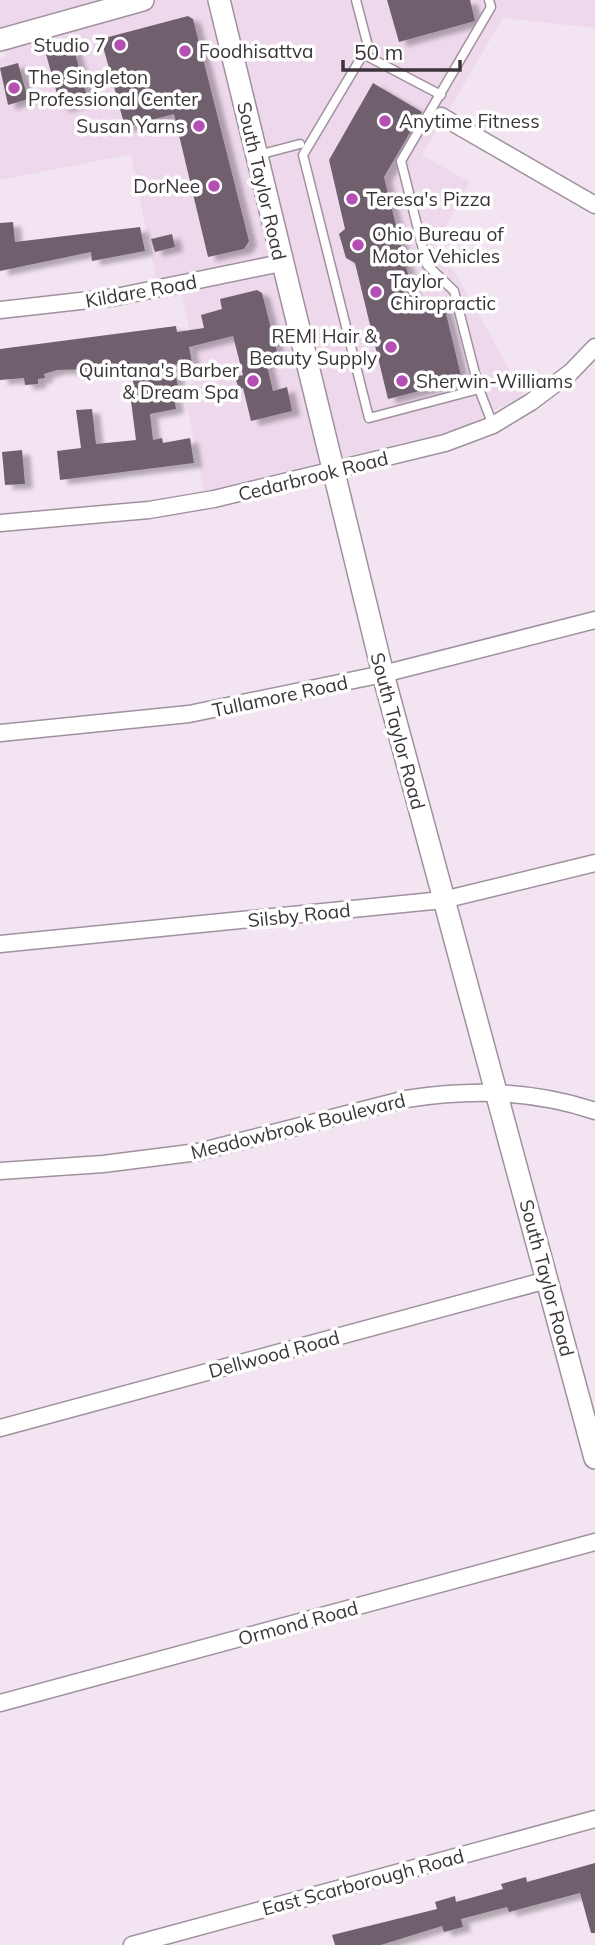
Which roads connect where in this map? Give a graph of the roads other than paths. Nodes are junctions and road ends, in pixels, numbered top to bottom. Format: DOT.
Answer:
graph roads {
  1 [pos="143,0"];
  2 [pos="219,0"];
  3 [pos="356,0"];
  4 [pos="489,0"];
  5 [pos="0,40"];
  6 [pos="363,54"];
  7 [pos="441,95"];
  8 [pos="441,116"];
  9 [pos="300,144"];
  10 [pos="255,155"];
  11 [pos="595,205"];
  12 [pos="281,263"];
  13 [pos="0,310"];
  14 [pos="595,347"];
  15 [pos="479,389"];
  16 [pos="493,425"];
  17 [pos="333,472"];
  18 [pos="0,523"];
  19 [pos="595,620"];
  20 [pos="383,674"];
  21 [pos="0,733"];
  22 [pos="595,863"];
  23 [pos="443,900"];
  24 [pos="0,944"];
  25 [pos="495,1091"];
  26 [pos="595,1111"];
  27 [pos="0,1171"];
  28 [pos="547,1280"];
  29 [pos="0,1428"];
  30 [pos="595,1458"];
  31 [pos="595,1542"];
  32 [pos="0,1703"];
  33 [pos="595,1819"];
  34 [pos="132,1945"];
  1 -- 5 [label="main road"];
  2 -- 10 [label="main road, South Taylor Road"];
  3 -- 6 [label="lane"];
  4 -- 7 [label="lane"];
  6 -- 7 [label="lane"];
  6 -- 15 [label="lane"];
  7 -- 15 [label="lane"];
  8 -- 11 [label="street"];
  9 -- 10 [label="lane"];
  10 -- 12 [label="main road, South Taylor Road"];
  12 -- 13 [label="street, Kildare Road"];
  12 -- 17 [label="main road, South Taylor Road"];
  14 -- 16 [label="street, Cedarbrook Road"];
  15 -- 16 [label="lane"];
  16 -- 17 [label="street, Cedarbrook Road"];
  17 -- 18 [label="street, Cedarbrook Road"];
  17 -- 20 [label="main road, South Taylor Road"];
  19 -- 20 [label="street, Tullamore Road"];
  20 -- 21 [label="street, Tullamore Road"];
  20 -- 23 [label="main road, South Taylor Road"];
  22 -- 23 [label="street, Silsby Road"];
  23 -- 24 [label="street, Silsby Road"];
  23 -- 25 [label="main road, South Taylor Road"];
  25 -- 26 [label="street, Meadowbrook Boulevard"];
  25 -- 27 [label="street, Meadowbrook Boulevard"];
  25 -- 28 [label="main road, South Taylor Road"];
  28 -- 29 [label="street, Dellwood Road"];
  28 -- 30 [label="main road, South Taylor Road"];
  31 -- 32 [label="street, Ormond Road"];
  33 -- 34 [label="street, East Scarborough Road"];
}
